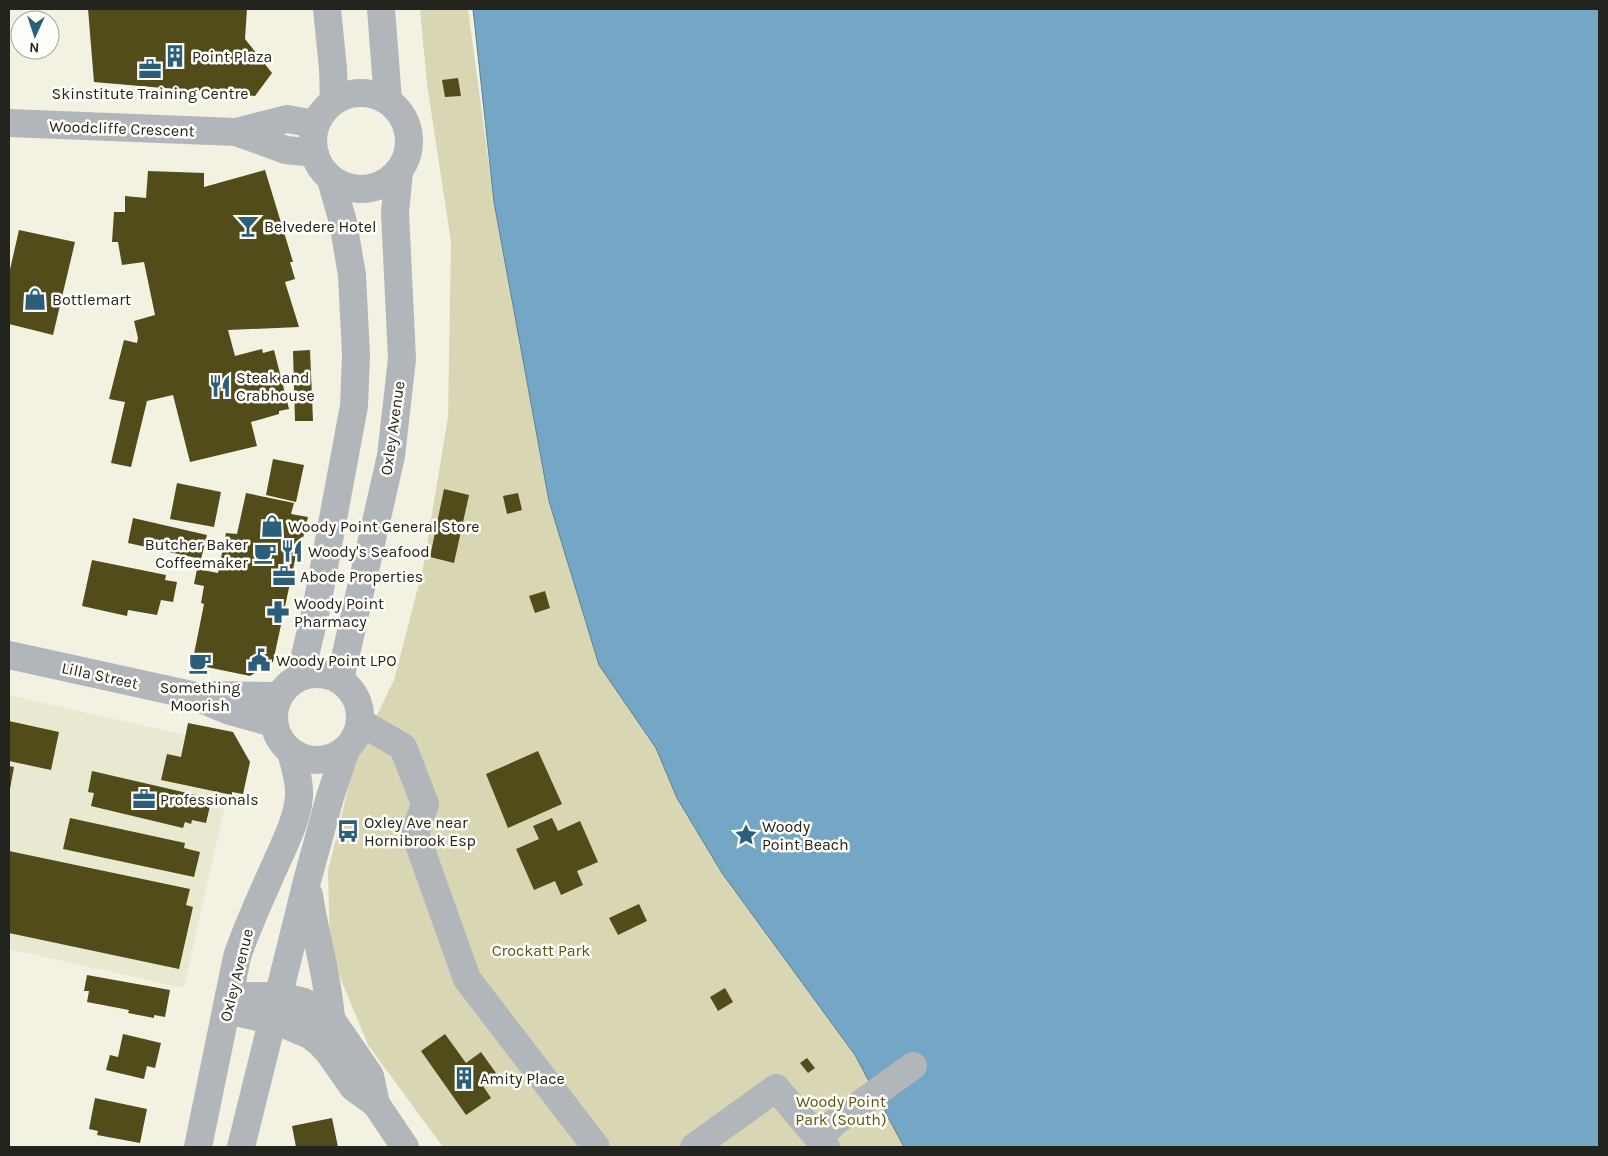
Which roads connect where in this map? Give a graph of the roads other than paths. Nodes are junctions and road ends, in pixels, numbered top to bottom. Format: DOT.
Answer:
graph roads {
  1 [pos="327,9"];
  2 [pos="381,9"];
  3 [pos="388,100"];
  4 [pos="334,101"];
  5 [pos="9,124"];
  6 [pos="316,124"];
  7 [pos="236,132"];
  8 [pos="315,153"];
  9 [pos="399,172"];
  10 [pos="331,180"];
  11 [pos="9,655"];
  12 [pos="300,676"];
  13 [pos="340,680"];
  14 [pos="191,695"];
  15 [pos="278,696"];
  16 [pos="274,722"];
  17 [pos="360,722"];
  18 [pos="346,749"];
  19 [pos="291,752"];
  20 [pos="307,881"];
  21 [pos="228,1003"];
  22 [pos="275,1008"];
  23 [pos="331,1019"];
  24 [pos="913,1066"];
  25 [pos="376,1104"];
  26 [pos="822,1142"];
  27 [pos="198,1147"];
  28 [pos="242,1147"];
  29 [pos="405,1147"];
  30 [pos="596,1147"];
  31 [pos="694,1147"];
  1 -- 4 [label="street"];
  2 -- 3 [label="street"];
  3 -- 4 [label="street"];
  3 -- 9 [label="street"];
  4 -- 6 [label="street"];
  5 -- 7 [label="street, Woodcliffe Crescent"];
  6 -- 7 [label="street, Woodcliffe Crescent"];
  6 -- 8 [label="street"];
  7 -- 8 [label="street, Woodcliffe Crescent"];
  8 -- 10 [label="street"];
  9 -- 10 [label="street"];
  9 -- 13 [label="street, Oxley Avenue"];
  10 -- 12 [label="street"];
  11 -- 14 [label="street, Lilla Street"];
  12 -- 13 [label="street"];
  12 -- 15 [label="street"];
  13 -- 17 [label="street"];
  14 -- 15 [label="street, Lilla Street"];
  14 -- 16 [label="street, Lilla Street"];
  15 -- 16 [label="street"];
  16 -- 19 [label="street"];
  17 -- 18 [label="street"];
  17 -- 30 [label="street"];
  18 -- 19 [label="street"];
  18 -- 20 [label="street"];
  19 -- 21 [label="street, Oxley Avenue"];
  20 -- 22 [label="street"];
  20 -- 23 [label="street"];
  21 -- 22 [label="street"];
  21 -- 27 [label="street, Oxley Avenue"];
  22 -- 23 [label="street"];
  22 -- 25 [label="street"];
  22 -- 28 [label="street"];
  23 -- 25 [label="street"];
  24 -- 26 [label="street"];
  25 -- 29 [label="street"];
  26 -- 31 [label="street"];
}
